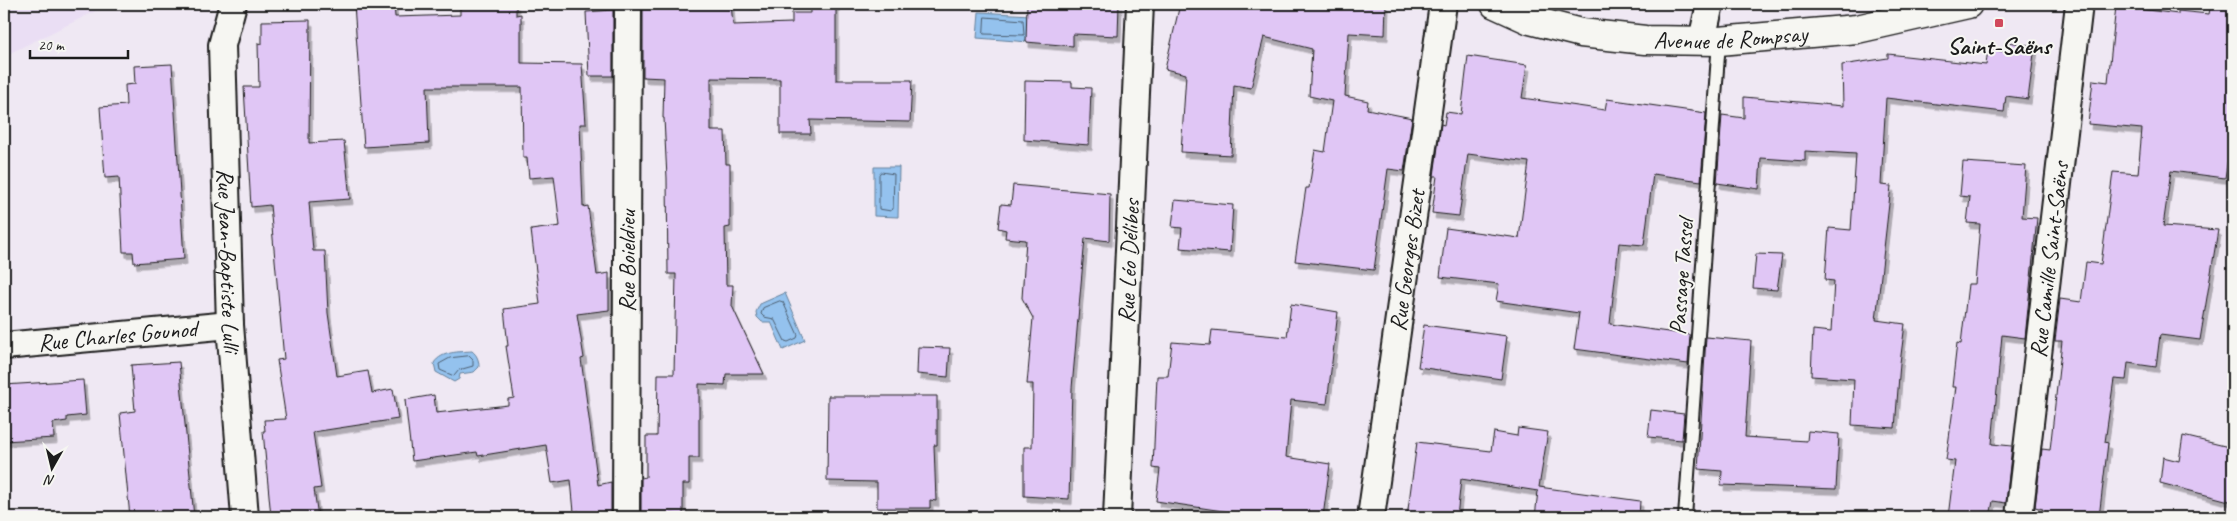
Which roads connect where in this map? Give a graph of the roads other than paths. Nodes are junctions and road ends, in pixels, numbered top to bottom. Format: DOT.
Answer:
graph roads {
  1 [pos="233,4"];
  2 [pos="628,4"];
  3 [pos="1140,4"];
  4 [pos="1443,4"];
  5 [pos="1494,4"];
  6 [pos="1710,4"];
  7 [pos="1968,4"];
  8 [pos="2079,4"];
  9 [pos="1711,41"];
  10 [pos="230,325"];
  11 [pos="4,346"];
  12 [pos="245,517"];
  13 [pos="626,517"];
  14 [pos="1117,517"];
  15 [pos="1371,517"];
  16 [pos="1685,517"];
  17 [pos="2019,517"];
  1 -- 10 [label="street, Rue Jean-Baptiste Lulli"];
  2 -- 13 [label="street, Rue Boieldieu"];
  3 -- 14 [label="street, Rue Léo Délibes"];
  4 -- 15 [label="street, Rue Georges Bizet"];
  5 -- 9 [label="street, Avenue de Rompsay"];
  6 -- 9 [label="street"];
  7 -- 9 [label="street, Avenue de Rompsay"];
  8 -- 17 [label="street, Rue Camille Saint-Saëns"];
  9 -- 16 [label="lane, Passage Tassel"];
  10 -- 11 [label="street, Rue Charles Gounod"];
  10 -- 12 [label="street, Rue Jean-Baptiste Lulli"];
}
